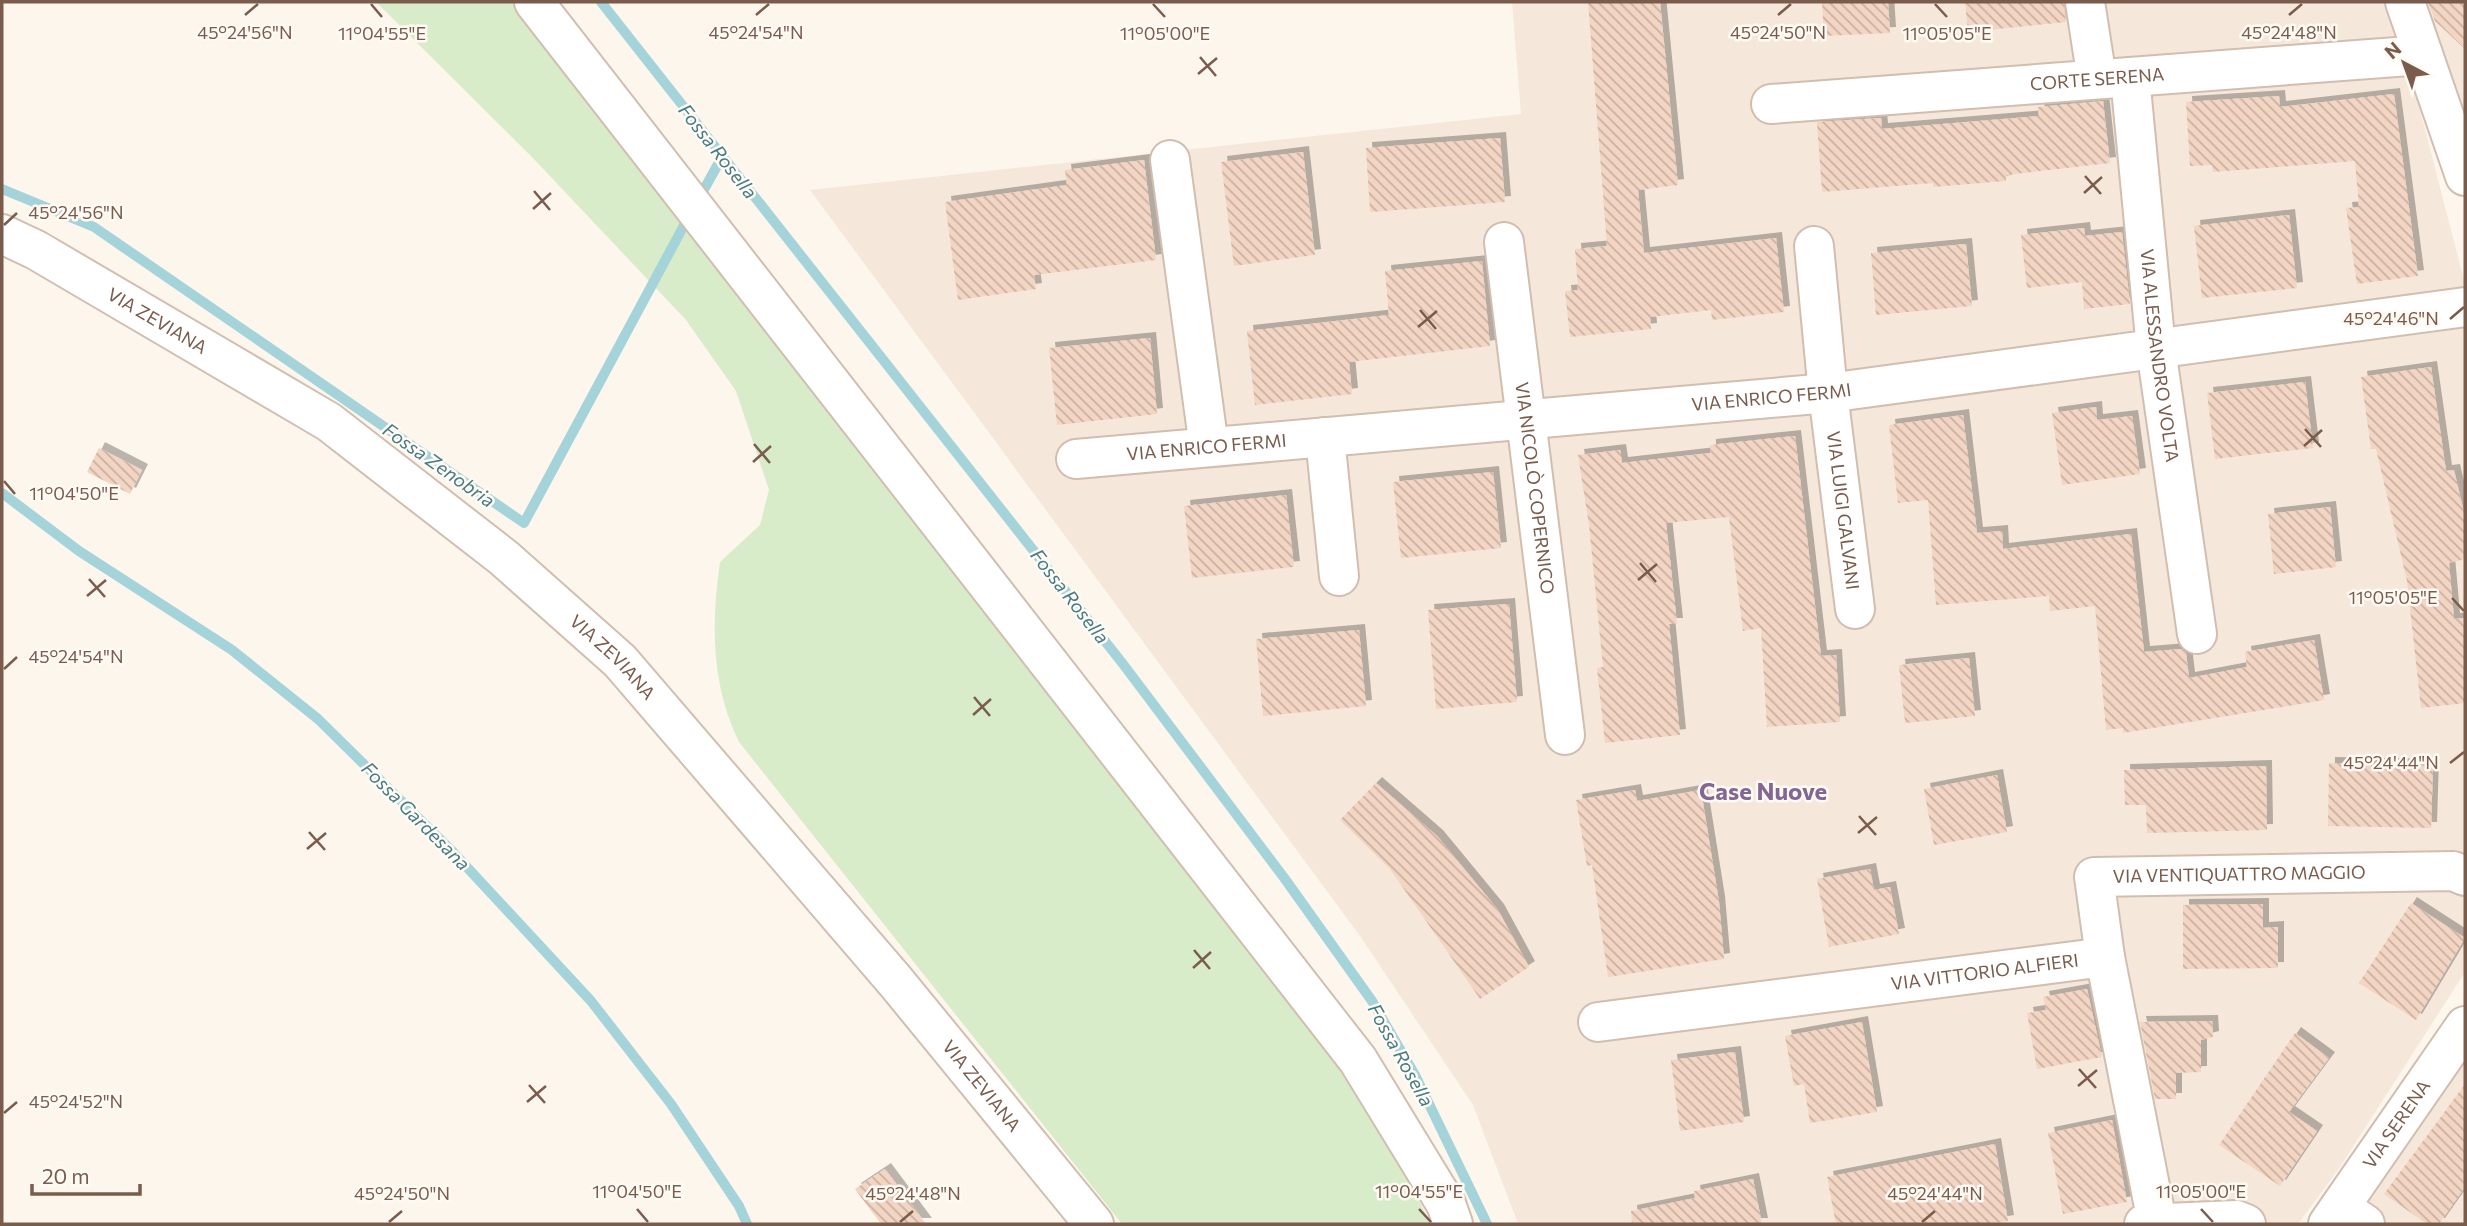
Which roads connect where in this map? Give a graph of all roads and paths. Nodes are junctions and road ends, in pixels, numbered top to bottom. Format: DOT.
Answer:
graph roads {
  1 [pos="534,2"];
  2 [pos="2085,2"];
  3 [pos="2405,2"];
  4 [pos="2423,55"];
  5 [pos="2113,78"];
  6 [pos="1771,104"];
  7 [pos="1170,160"];
  8 [pos="2465,176"];
  9 [pos="2,234"];
  10 [pos="1504,242"];
  11 [pos="1814,246"];
  12 [pos="2465,307"];
  13 [pos="2156,349"];
  14 [pos="1828,393"];
  15 [pos="1524,419"];
  16 [pos="1325,437"];
  17 [pos="1209,447"];
  18 [pos="1076,459"];
  19 [pos="1339,576"];
  20 [pos="1855,609"];
  21 [pos="2197,634"];
  22 [pos="1565,736"];
  23 [pos="2465,876"];
  24 [pos="2105,957"];
  25 [pos="1598,1022"];
  26 [pos="2465,1026"];
  27 [pos="2344,1218"];
  28 [pos="2150,1223"];
  29 [pos="1094,1224"];
  30 [pos="1453,1224"];
  31 [pos="2246,1224"];
  1 -- 30 [label="street"];
  2 -- 5 [label="street, VIA ALESSANDRO VOLTA"];
  3 -- 4 [label="street"];
  4 -- 5 [label="street, CORTE SERENA"];
  4 -- 8 [label="street"];
  5 -- 6 [label="street, CORTE SERENA"];
  5 -- 13 [label="street, VIA ALESSANDRO VOLTA"];
  7 -- 17 [label="street"];
  9 -- 29 [label="street, VIA ZEVIANA"];
  10 -- 15 [label="street, VIA NICOLÒ COPERNICO"];
  11 -- 14 [label="street, VIA LUIGI GALVANI"];
  12 -- 13 [label="street, VIA ENRICO FERMI"];
  13 -- 14 [label="street, VIA ENRICO FERMI"];
  13 -- 21 [label="street, VIA ALESSANDRO VOLTA"];
  14 -- 15 [label="street, VIA ENRICO FERMI"];
  14 -- 20 [label="street, VIA LUIGI GALVANI"];
  15 -- 16 [label="street, VIA ENRICO FERMI"];
  15 -- 22 [label="street, VIA NICOLÒ COPERNICO"];
  16 -- 17 [label="street, VIA ENRICO FERMI"];
  16 -- 19 [label="street"];
  17 -- 18 [label="street, VIA ENRICO FERMI"];
  23 -- 24 [label="street, VIA VENTIQUATTRO MAGGIO"];
  24 -- 25 [label="street, VIA VITTORIO ALFIERI"];
  24 -- 28 [label="street"];
  26 -- 27 [label="street, VIA SERENA"];
  28 -- 31 [label="street"];
}
